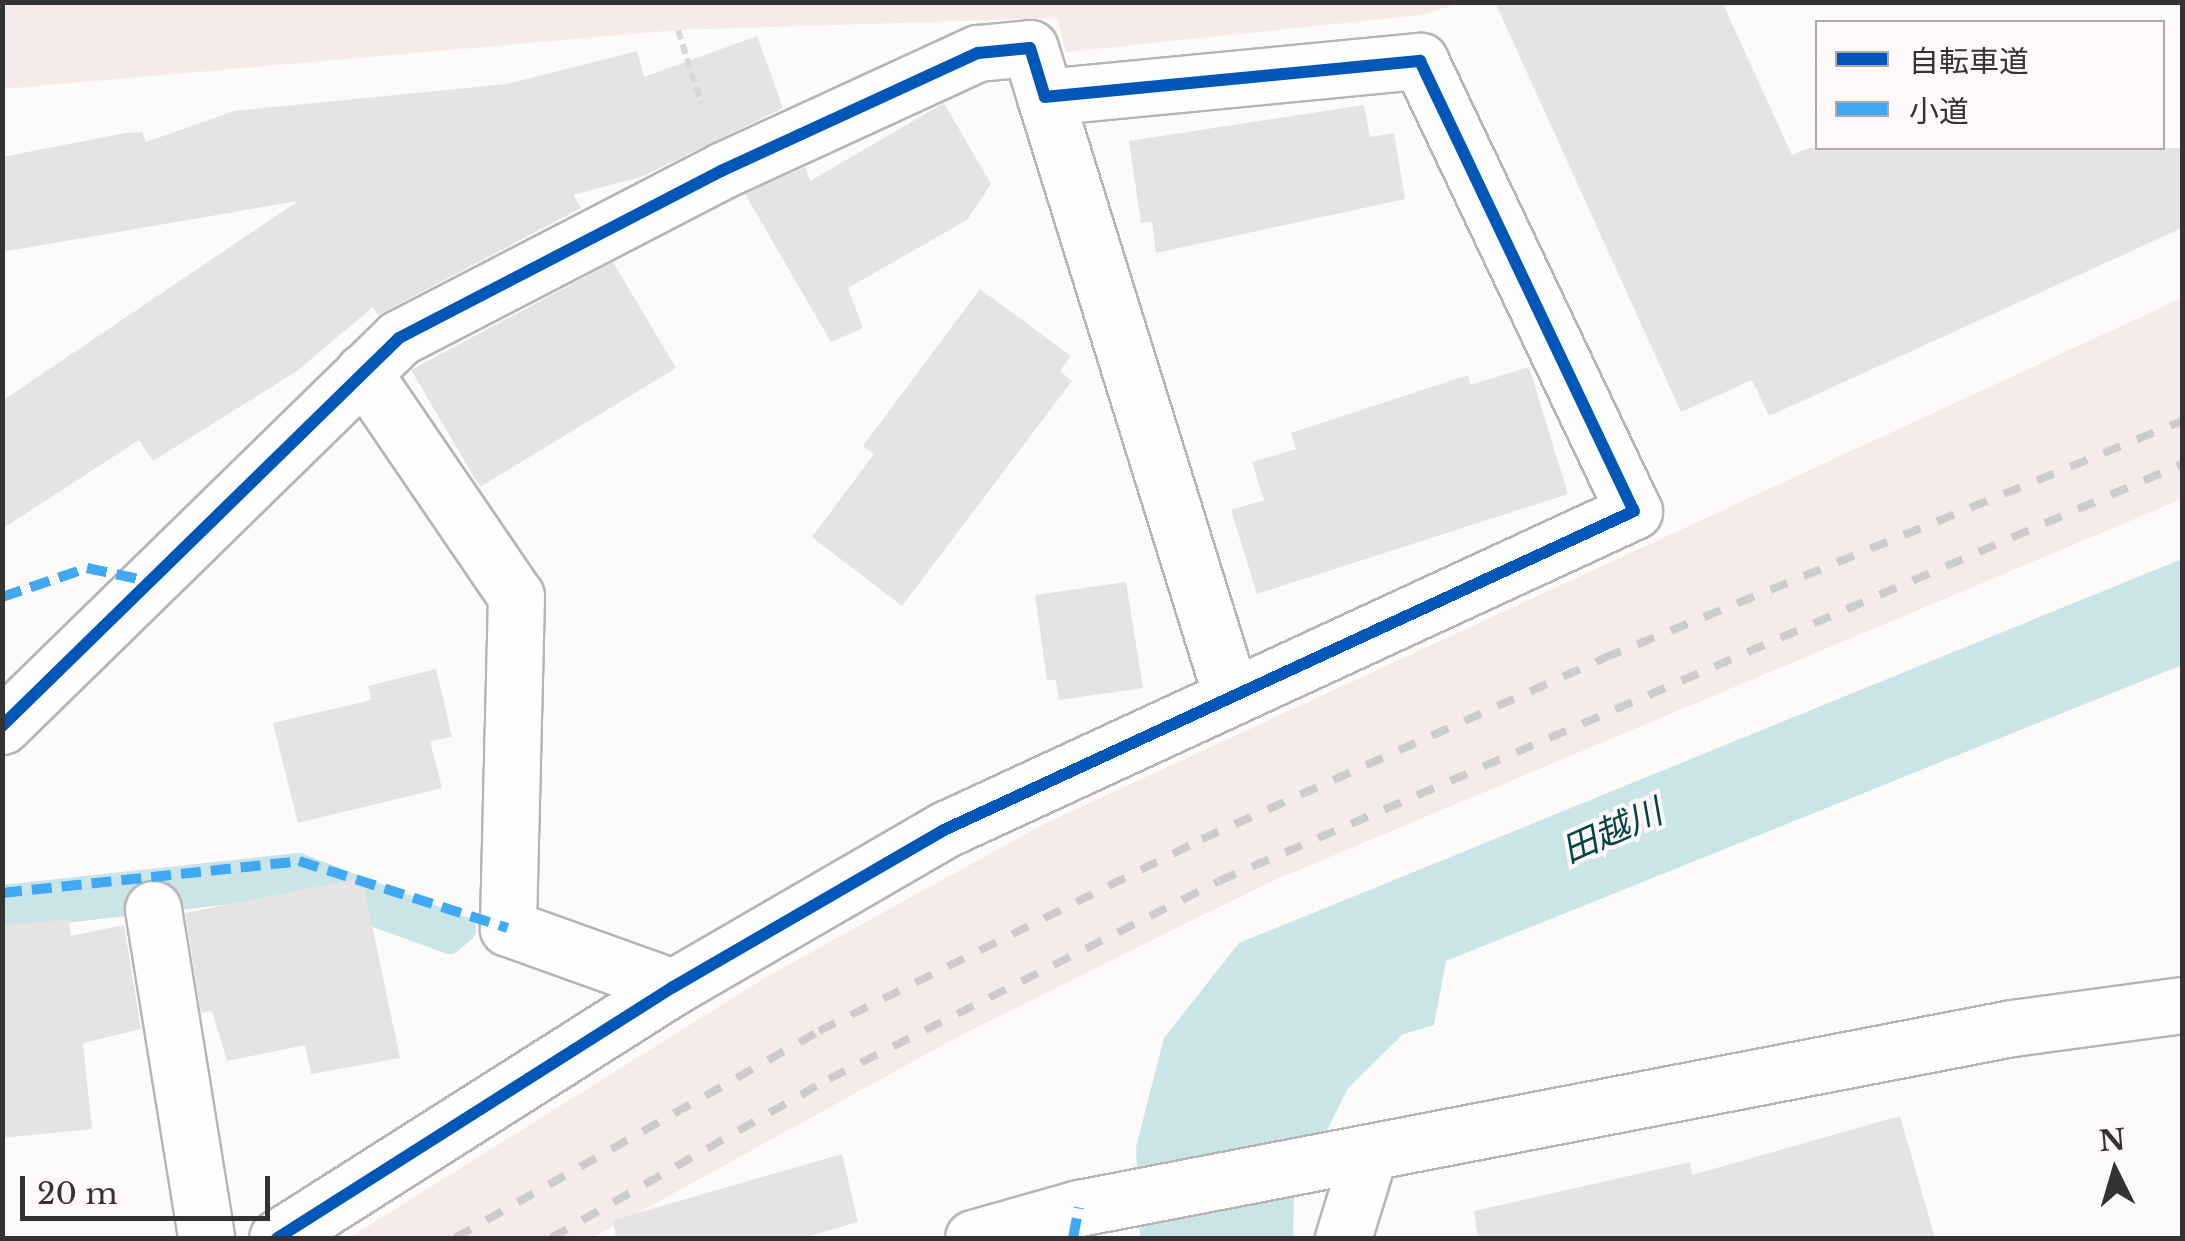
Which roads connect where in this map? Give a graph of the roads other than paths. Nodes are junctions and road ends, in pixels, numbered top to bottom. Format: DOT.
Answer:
graph roads {
  1 [pos="1045,97"];
  2 [pos="363,372"];
  3 [pos="1230,692"];
  4 [pos="2,726"];
  5 [pos="152,909"];
  6 [pos="673,987"];
  7 [pos="2182,1005"];
  8 [pos="1358,1156"];
  9 [pos="206,1238"];
  10 [pos="277,1238"];
  11 [pos="973,1238"];
  12 [pos="1343,1238"];
  1 -- 2 [label="street"];
  1 -- 3 [label="street"];
  1 -- 3 [label="street"];
  2 -- 4 [label="street"];
  2 -- 6 [label="street"];
  3 -- 6 [label="street"];
  5 -- 9 [label="street"];
  6 -- 10 [label="street"];
  7 -- 8 [label="street"];
  8 -- 11 [label="street"];
  8 -- 12 [label="street"];
}
